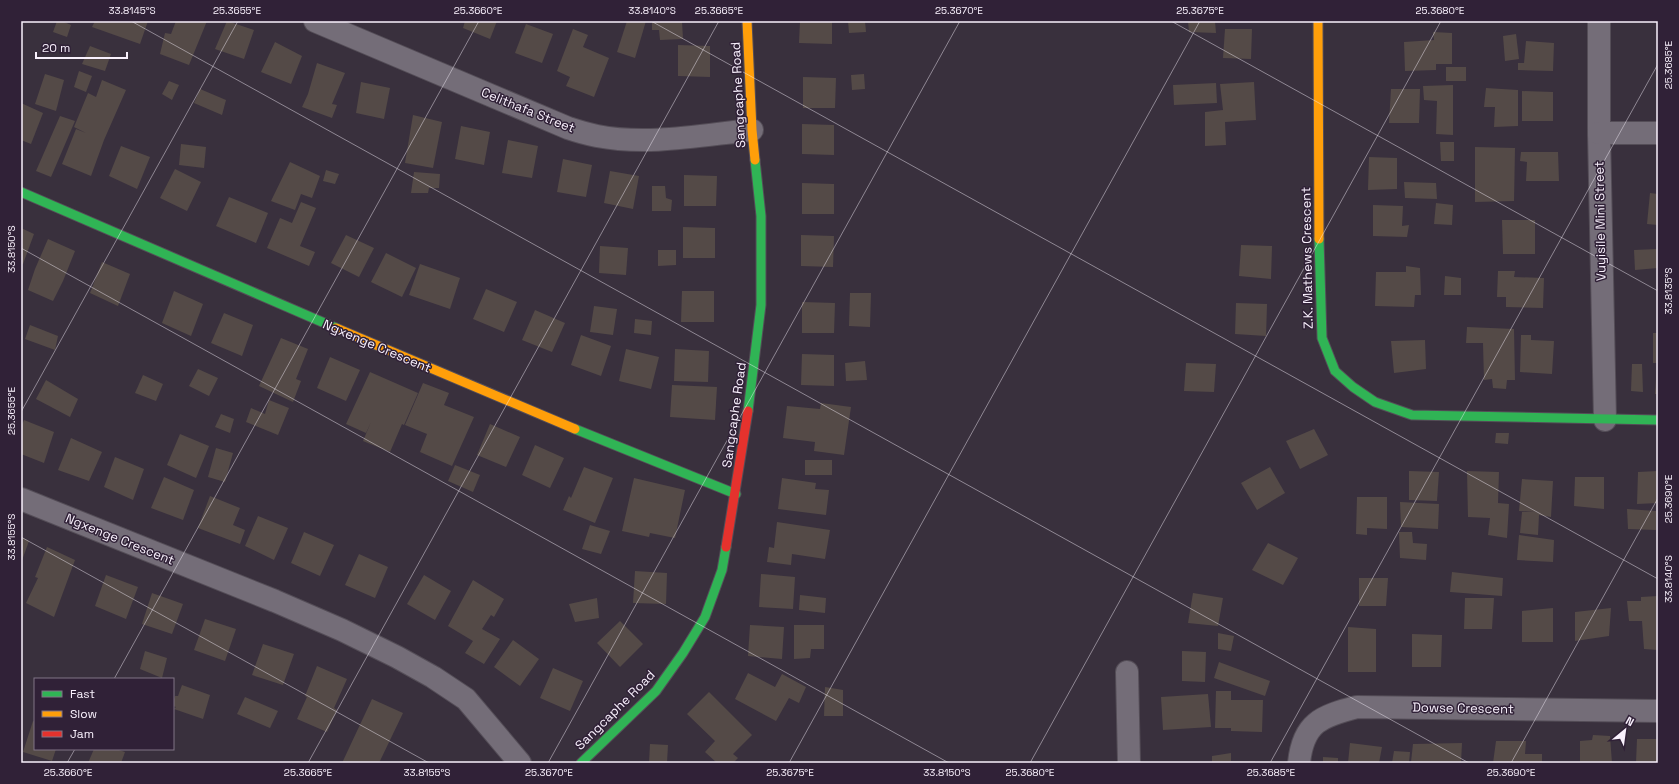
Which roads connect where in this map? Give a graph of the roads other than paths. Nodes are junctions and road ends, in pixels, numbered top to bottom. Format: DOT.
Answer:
graph roads {
  1 [pos="315,21"];
  2 [pos="747,21"];
  3 [pos="1318,21"];
  4 [pos="1599,21"];
  5 [pos="752,130"];
  6 [pos="1599,132"];
  7 [pos="1658,133"];
  8 [pos="21,192"];
  9 [pos="1605,420"];
  10 [pos="1658,420"];
  11 [pos="736,494"];
  12 [pos="21,499"];
  13 [pos="1127,672"];
  14 [pos="1658,711"];
  15 [pos="520,763"];
  16 [pos="581,763"];
  17 [pos="1129,763"];
  18 [pos="1299,763"];
  1 -- 5 [label="street, Celithafa Street"];
  2 -- 5 [label="street, Sangcaphe Road"];
  3 -- 9 [label="street, Z.K. Mathews Crescent"];
  4 -- 6 [label="street, Vuyisile Mini Street"];
  5 -- 11 [label="street, Sangcaphe Road"];
  6 -- 7 [label="street"];
  6 -- 9 [label="street, Vuyisile Mini Street"];
  8 -- 11 [label="street, Ngxenge Crescent"];
  9 -- 10 [label="street, Z.K. Mathews Crescent"];
  11 -- 16 [label="street, Sangcaphe Road"];
  12 -- 15 [label="street, Ngxenge Crescent"];
  13 -- 17 [label="street"];
  14 -- 18 [label="street, Dowse Crescent"];
}
